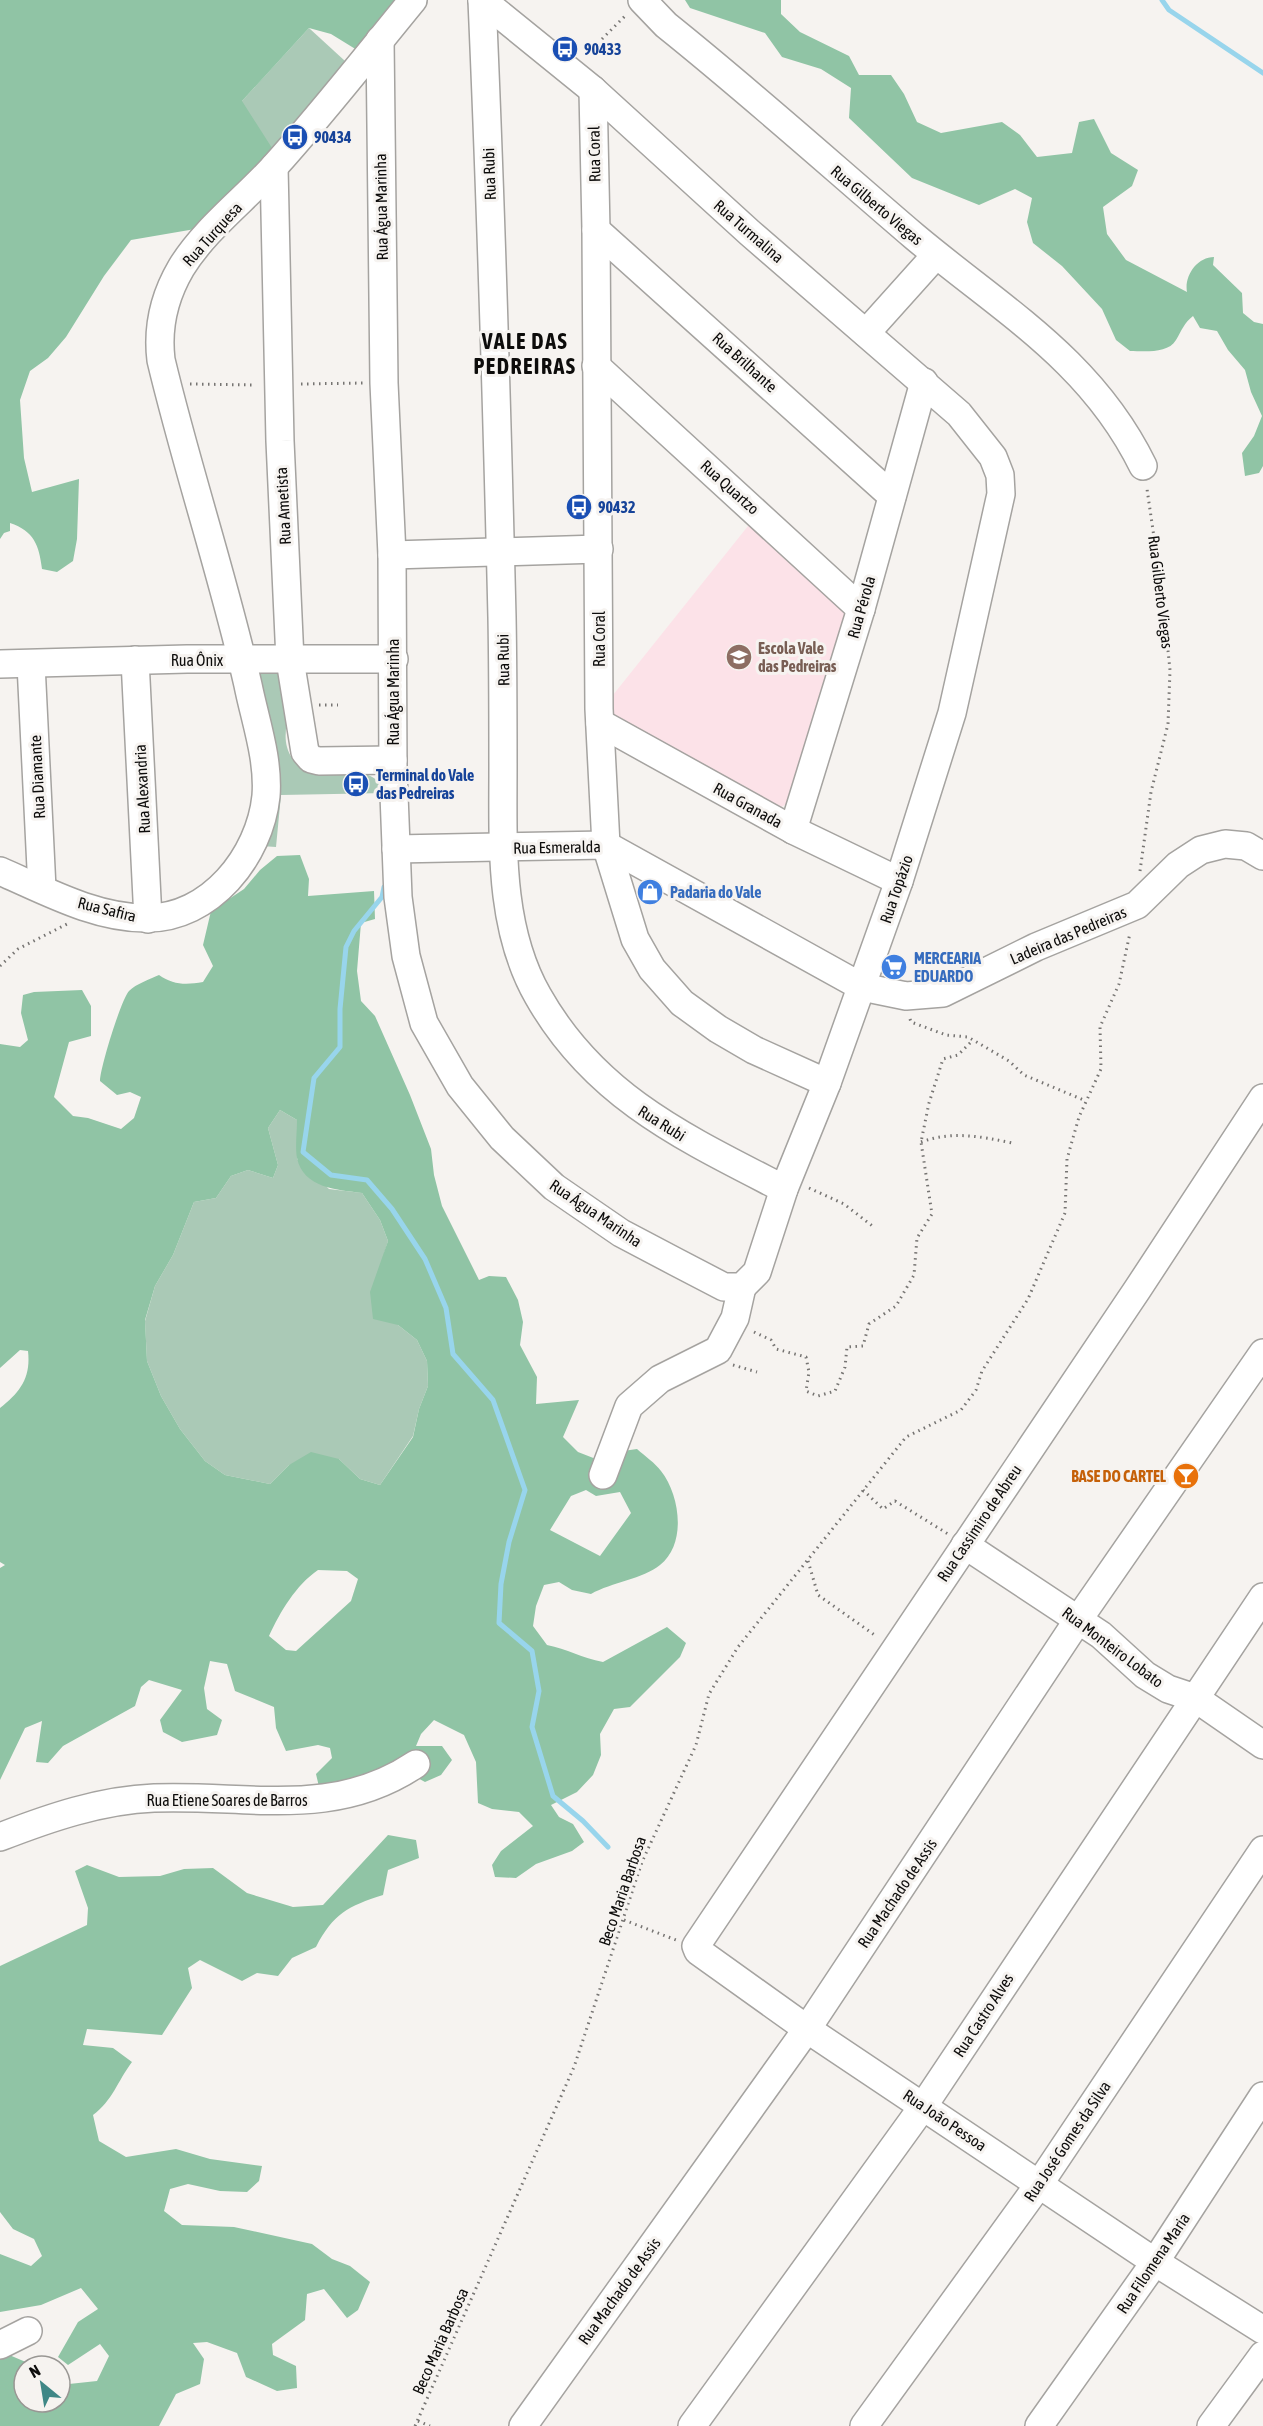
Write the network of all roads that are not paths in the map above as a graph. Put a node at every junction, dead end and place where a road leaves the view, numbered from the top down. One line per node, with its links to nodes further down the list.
1 (413, 0): 4 (street, Rua Turquesa)
2 (482, 0): 5 (street, Rua Turmalina); 16 (street, Rua Rubi)
3 (637, 4): 8 (street, Rua Gilberto Viegas)
4 (380, 40): 6 (street, Rua Turquesa); 17 (street, Rua Água Marinha)
5 (593, 90): 7 (street, Rua Coral); 9 (street, Rua Turmalina)
6 (274, 167): 21 (street, Rua Turquesa); 22 (street, Rua Ametista)
7 (596, 230): 10 (street, Rua Coral); 14 (street, Rua Brilhante)
8 (936, 255): 9 (street); 12 (street, Rua Gilberto Viegas)
9 (867, 333): 11 (street, Rua Turmalina)
10 (596, 366): 15 (street, Rua Coral); 18 (street, Rua Quartzo)
11 (924, 382): 13 (street, Rua Turmalina); 14 (street, Rua Pérola)
12 (1143, 466)
13 (1000, 475): 33 (street, Rua Topázio)
14 (892, 496): 18 (street, Rua Pérola)
15 (599, 549): 16 (street); 25 (street, Rua Coral)
16 (500, 551): 17 (street); 29 (street, Rua Rubi)
17 (392, 555): 19 (street, Rua Água Marinha)
18 (861, 609): 27 (street, Rua Pérola)
19 (394, 659): 22 (street, Rua Ônix); 26 (street, Rua Água Marinha)
20 (135, 660): 21 (street, Rua Ônix); 24 (street, Rua Ônix); 35 (street, Rua Alexandria)
21 (242, 660): 22 (street, Rua Ônix); 35 (street, Rua Safira)
22 (290, 660): 26 (street, Rua Ametista)
23 (0, 664): 24 (street, Rua Ônix)
24 (31, 664): 34 (street, Rua Diamante)
25 (600, 723): 27 (street, Rua Granada); 28 (street, Rua Coral)
26 (393, 760): 30 (street, Rua Água Marinha)
27 (793, 830): 33 (street, Rua Granada)
28 (606, 845): 29 (street, Rua Esmeralda); 36 (street, Rua Esmeralda); 37 (street, Rua Coral)
29 (503, 848): 30 (street, Rua Esmeralda); 39 (street, Rua Rubi)
30 (396, 849): 40 (street, Rua Água Marinha)
31 (1263, 856): 36 (street, Ladeira das Pedreiras)
32 (0, 871): 34 (street, Rua Safira)
33 (899, 881): 36 (street, Rua Topázio)
34 (42, 889): 35 (street, Rua Safira)
35 (148, 918)
36 (862, 987): 37 (street, Rua Topázio)
37 (826, 1083): 39 (street, Rua Topázio)
38 (1263, 1098): 43 (street, Rua Cassimiro de Abreu)
39 (786, 1183): 40 (street, Rua Topázio)
40 (742, 1287): 42 (street)
41 (1263, 1353): 45 (street, Rua Machado de Assis)
42 (603, 1475)
43 (965, 1545): 45 (street, Rua Monteiro Lobato); 51 (street, Rua Cassimiro de Abreu)
44 (1263, 1597): 46 (street, Rua Castro Alves)
45 (1078, 1620): 46 (street, Rua Monteiro Lobato); 52 (street, Rua Machado de Assis)
46 (1195, 1698): 47 (street, Rua Monteiro Lobato); 54 (street, Rua Castro Alves)
47 (1263, 1745)
48 (416, 1764): 49 (street, Rua Etiene Soares de Barros)
49 (0, 1837)
50 (1263, 1850): 55 (street, Rua José Gomes da Silva)
51 (696, 1947): 52 (street, Rua João Pessoa)
52 (807, 2029): 54 (street, Rua João Pessoa); 61 (street, Rua Machado de Assis)
53 (1263, 2096): 56 (street, Rua Filomena Maria)
54 (924, 2105): 55 (street, Rua João Pessoa); 62 (street, Rua Castro Alves)
55 (1040, 2183): 56 (street, Rua João Pessoa); 63 (street, Rua José Gomes da Silva)
56 (1155, 2262): 57 (street, Rua João Pessoa); 64 (street, Rua Filomena Maria)
57 (1263, 2330)
58 (28, 2331): 59 (street)
59 (0, 2345)
60 (1263, 2355): 65 (street)
61 (523, 2426)
62 (692, 2426)
63 (864, 2426)
64 (1039, 2426)
65 (1211, 2426)

